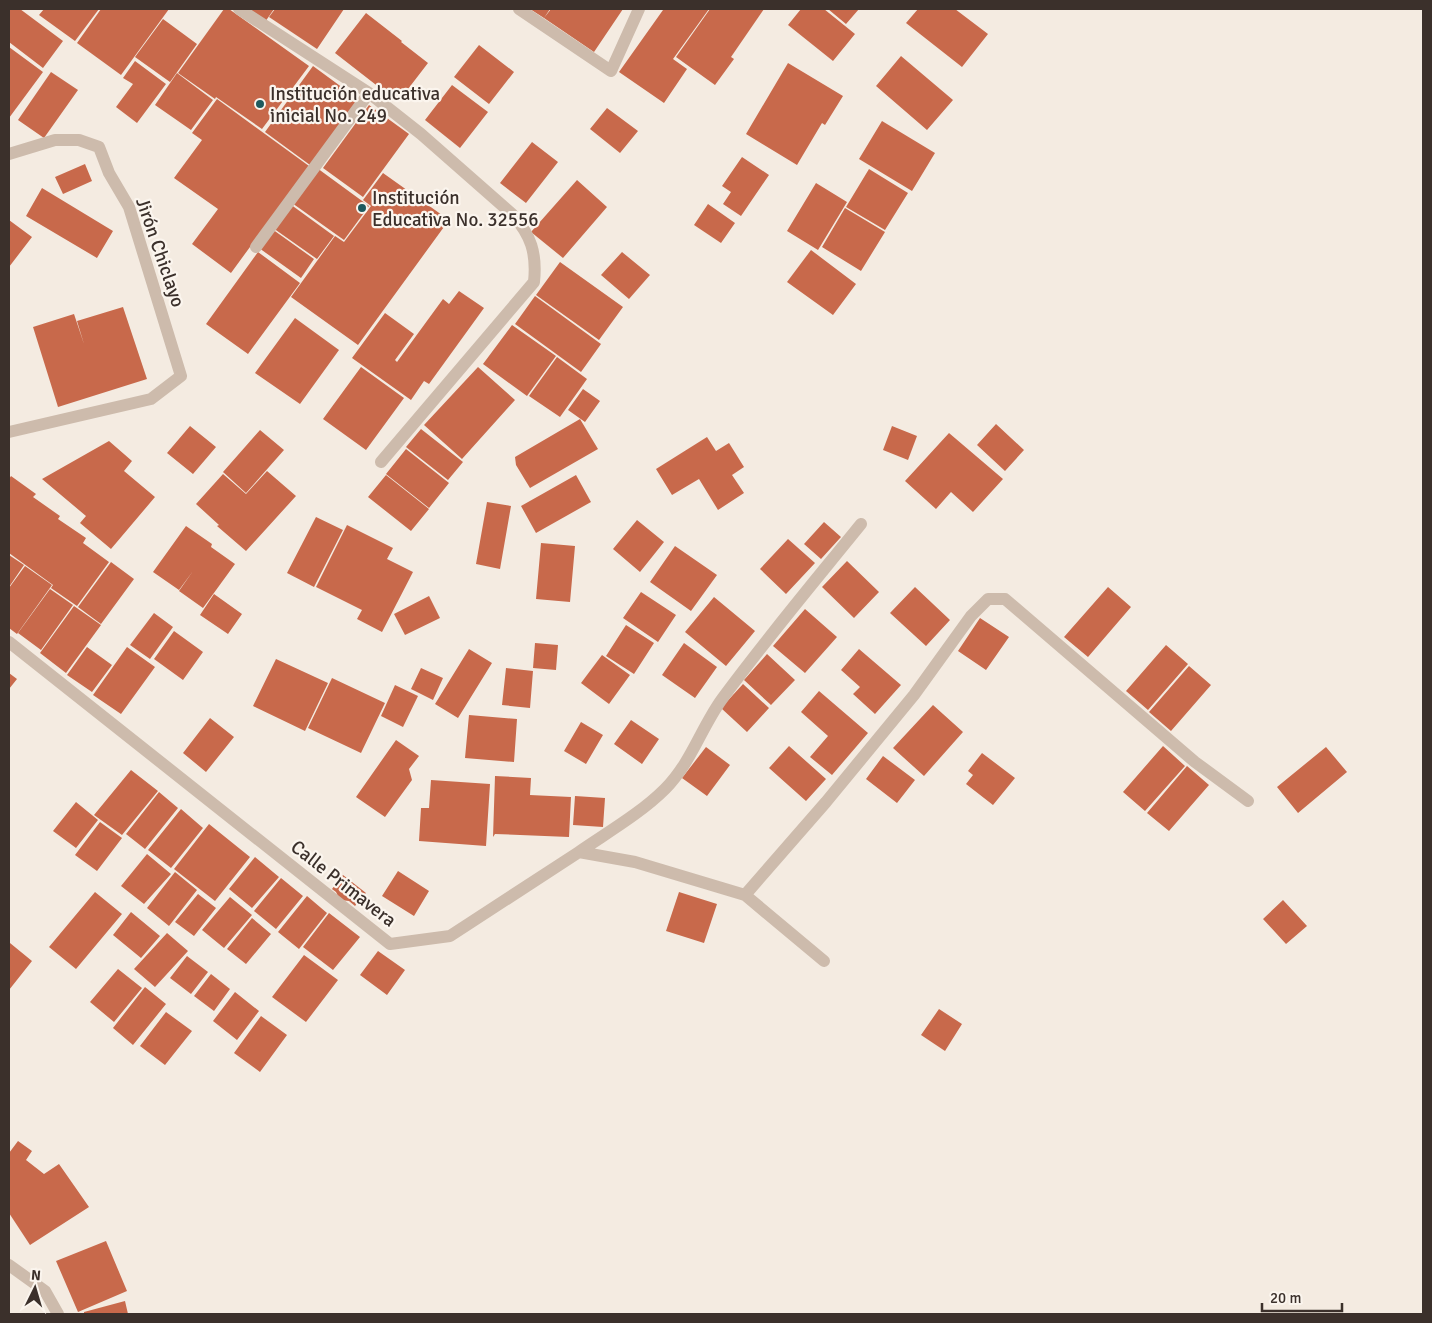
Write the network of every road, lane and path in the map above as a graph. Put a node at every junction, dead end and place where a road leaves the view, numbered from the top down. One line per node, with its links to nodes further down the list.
1 (239, 9): 4 (street)
2 (518, 9): 3 (street)
3 (639, 9)
4 (368, 93): 6 (street); 8 (street)
5 (9, 154): 7 (street, Jirón Chiclayo)
6 (256, 247)
7 (9, 432)
8 (381, 462)
9 (861, 524): 12 (street, Calle Primavera)
10 (9, 642): 12 (street, Calle Primavera)
11 (1248, 802): 13 (street)
12 (580, 852): 13 (street)
13 (745, 895): 14 (street)
14 (824, 961)
15 (9, 1265): 16 (street)
16 (58, 1314)

